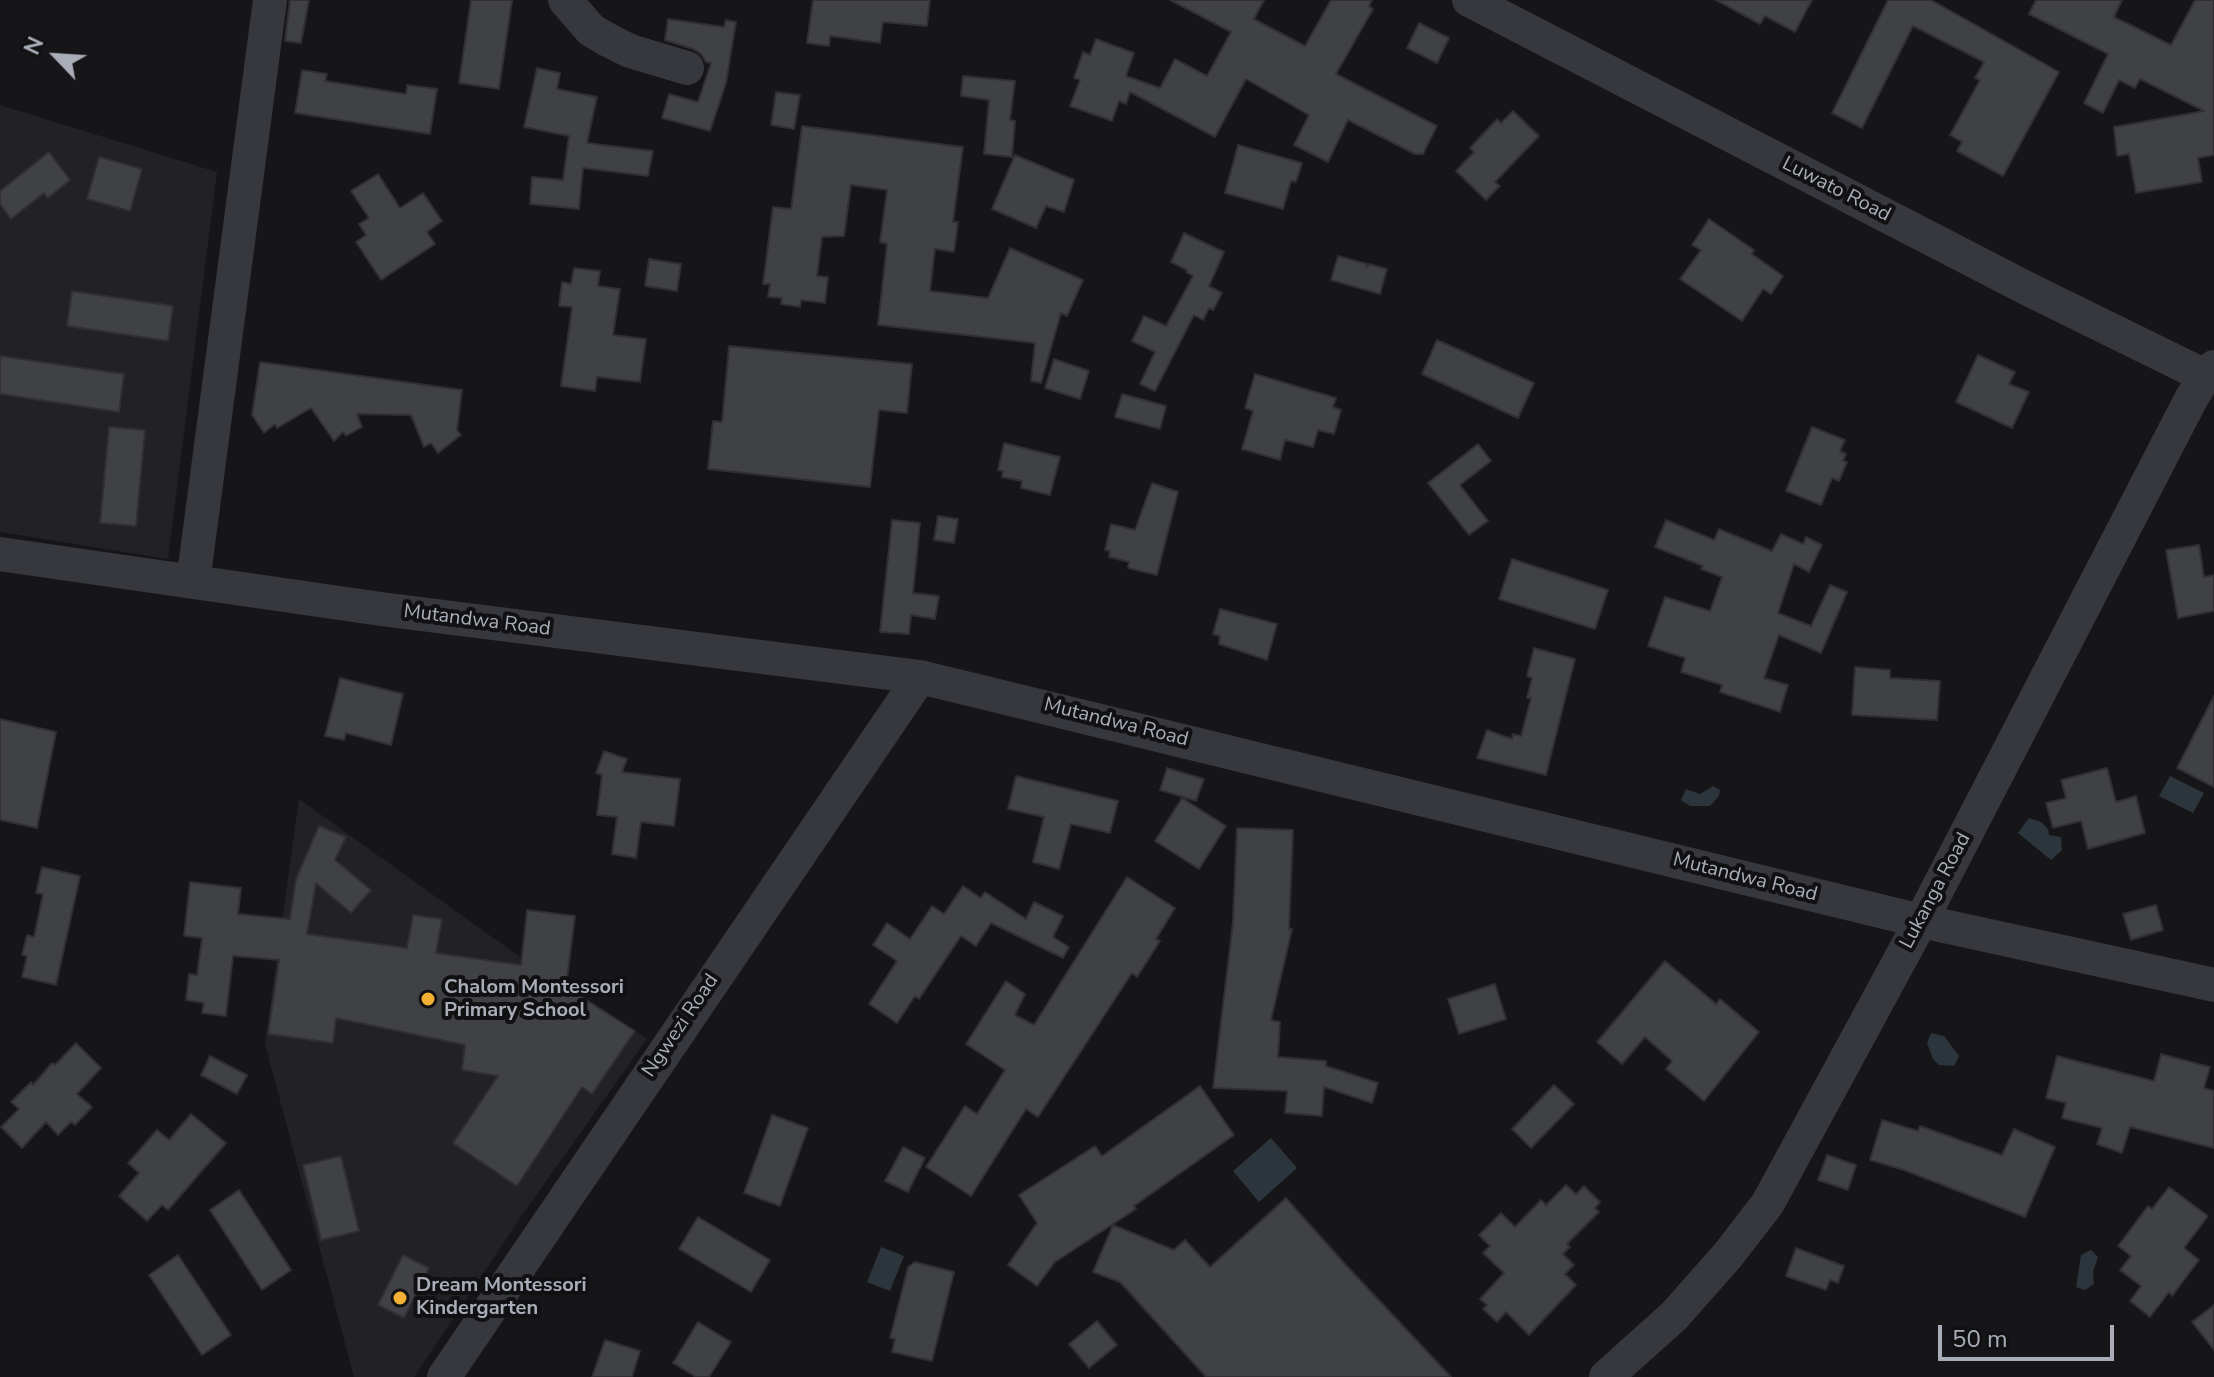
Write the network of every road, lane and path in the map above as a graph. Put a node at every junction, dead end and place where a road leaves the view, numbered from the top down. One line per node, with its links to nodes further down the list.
1 (270, 0): 7 (street)
2 (565, 0): 4 (street)
3 (1469, 0): 5 (street, Luwato Road)
4 (687, 68)
5 (2209, 372): 9 (street, Lukanga Road)
6 (0, 554): 7 (street, Mutandwa Road)
7 (193, 582): 8 (street, Mutandwa Road)
8 (920, 677): 9 (street, Mutandwa Road); 11 (street, Ngwezi Road)
9 (1921, 921): 10 (street, Mutandwa Road); 12 (street, Lukanga Road)
10 (2214, 985)
11 (444, 1377)
12 (1606, 1377)

